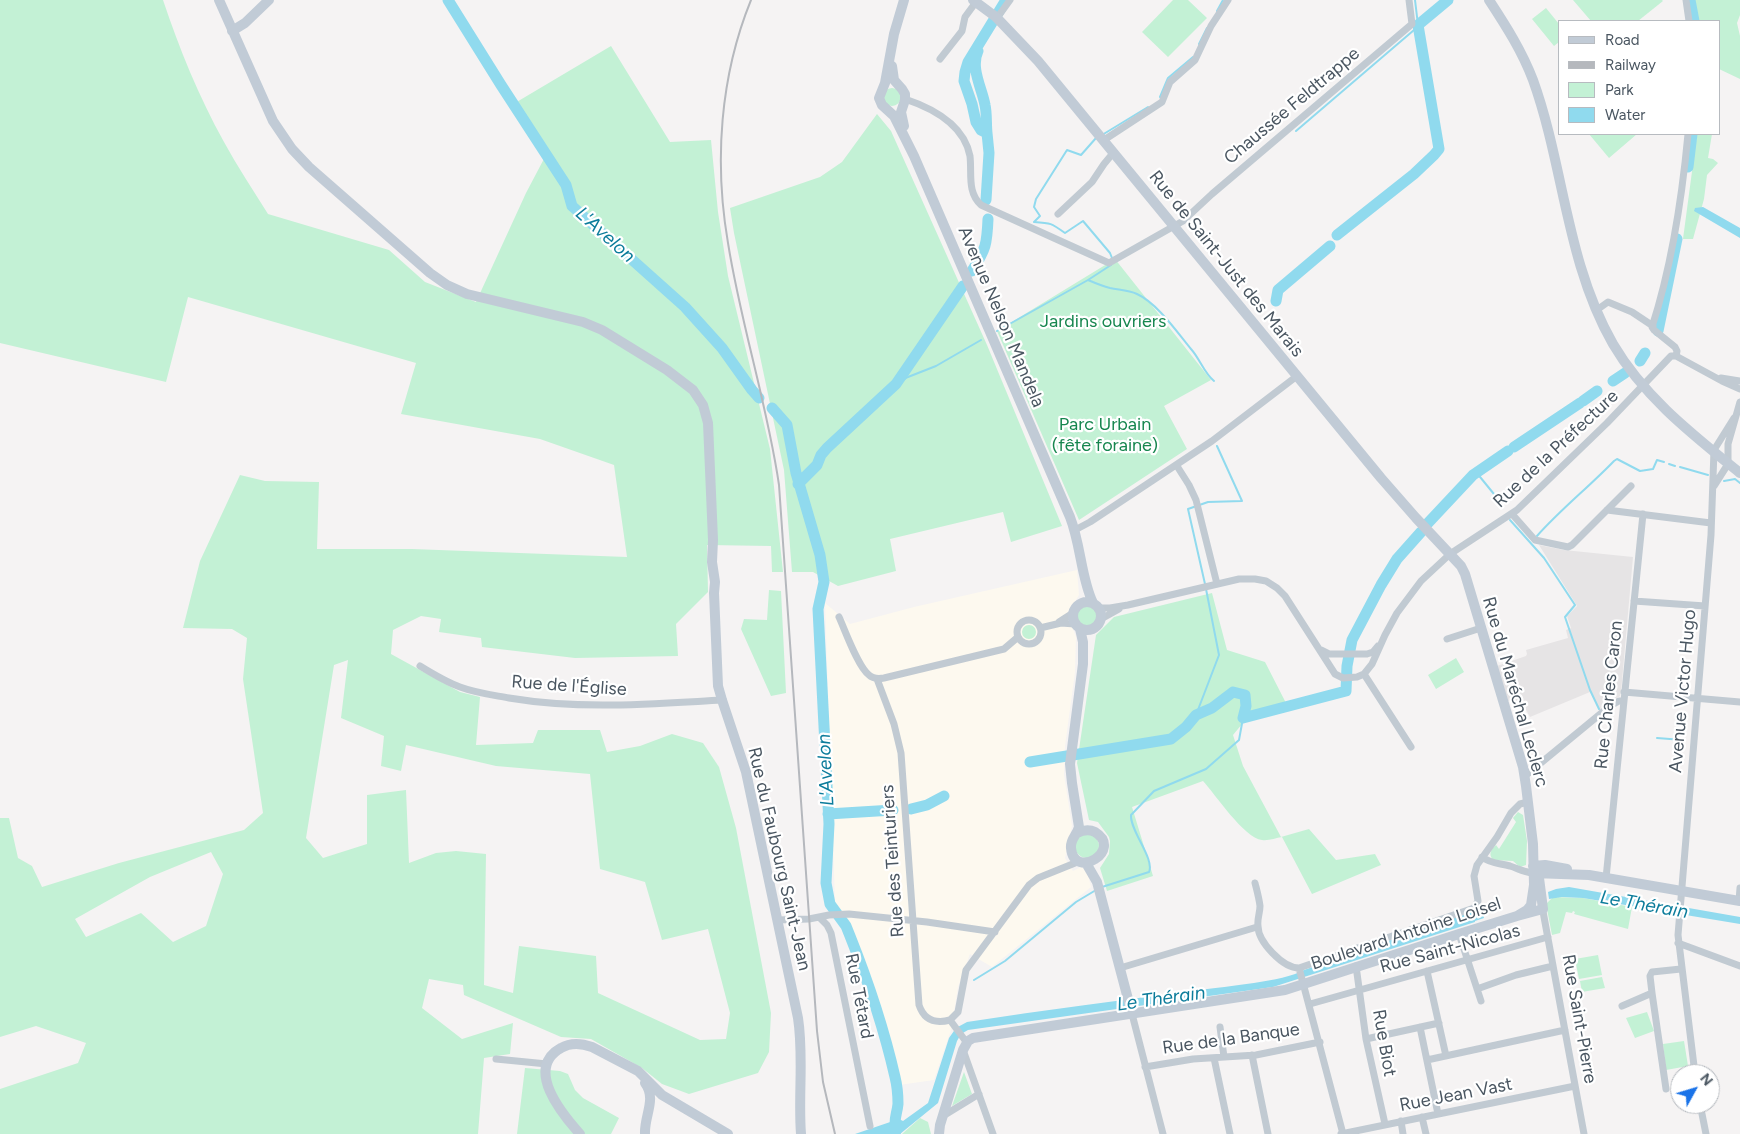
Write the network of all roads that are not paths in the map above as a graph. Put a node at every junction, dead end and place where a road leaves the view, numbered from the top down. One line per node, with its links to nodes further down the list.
1 (219, 0): 12 (main road, Rue du Faubourg Saint-Jean)
2 (270, 0): 12 (main road)
3 (904, 0): 13 (main road)
4 (1010, 0): 10 (street)
5 (1228, 0): 20 (street)
6 (1408, 0): 24 (street, Chaussée Feldtrappe)
7 (1490, 0): 25 (main road); 31 (main road)
8 (1686, 0): 11 (street)
9 (974, 1): 10 (main road, Rue de Saint-Just des Marais); 14 (street)
10 (995, 16): 20 (main road, Rue de Saint-Just des Marais)
11 (1689, 20)
12 (232, 31): 74 (main road, Rue du Faubourg Saint-Jean)
13 (891, 47): 15 (main road); 16 (main road)
14 (940, 59)
15 (899, 86): 16 (main road); 17 (main road)
16 (882, 89): 18 (main road)
17 (904, 102): 18 (main road); 22 (main road, Avenue Nelson Mandela); 24 (street)
18 (886, 108): 22 (main road, Avenue Nelson Mandela)
19 (1688, 135): 26 (street)
20 (1101, 136): 21 (main road, Rue de Saint-Just des Marais)
21 (1114, 152): 23 (street); 24 (main road, Rue de Saint-Just des Marais)
22 (914, 156): 43 (main road, Avenue Nelson Mandela)
23 (1058, 214)
24 (1174, 226): 29 (main road, Rue de Saint-Just des Marais)
25 (1601, 307): 26 (street); 31 (main road)
26 (1653, 326): 27 (street)
27 (1675, 356): 28 (street); 31 (street, Rue de la Préfecture)
28 (1709, 374): 30 (street); 32 (street)
29 (1297, 376): 36 (street); 44 (main road, Rue de Saint-Just des Marais)
30 (1740, 381)
31 (1646, 384): 35 (main road); 35 (main road); 40 (street, Rue de la Préfecture)
32 (1740, 389)
33 (1740, 401): 34 (street, Avenue Victor Hugo)
34 (1734, 418): 35 (street, Avenue Victor Hugo); 35 (street, Avenue Victor Hugo)
35 (1727, 458): 38 (street, Avenue Victor Hugo); 38 (street, Avenue Victor Hugo)
36 (1176, 466): 43 (street); 46 (street)
37 (1631, 486): 39 (street)
38 (1712, 493): 42 (street, Avenue Victor Hugo)
39 (1607, 510): 40 (street); 41 (street)
40 (1512, 514): 44 (street, Rue de la Préfecture)
41 (1643, 514): 42 (street); 47 (street, Rue Charles Caron)
42 (1711, 523): 51 (street, Avenue Victor Hugo)
43 (1075, 530): 45 (main road, Avenue Nelson Mandela)
44 (1450, 554): 58 (main road, Rue du Maréchal Leclerc); 62 (street, Rue de la Préfecture)
45 (1085, 578): 48 (main road, Avenue Nelson Mandela); 50 (main road, Avenue Nelson Mandela)
46 (1214, 585): 49 (street); 63 (street)
47 (1634, 601): 51 (street); 72 (street, Rue Charles Caron)
48 (1081, 604): 50 (main road); 52 (main road)
49 (1128, 605): 50 (street); 54 (street)
50 (1096, 606): 54 (main road)
51 (1705, 606): 73 (street, Avenue Victor Hugo)
52 (1073, 613): 55 (street); 56 (main road)
53 (839, 617): 71 (street)
54 (1101, 619): 59 (main road)
55 (1054, 624): 56 (street); 57 (street)
56 (1078, 626): 59 (main road); 66 (main road)
57 (1040, 628): 60 (street); 60 (street)
58 (1481, 628): 61 (street); 78 (main road, Rue du Maréchal Leclerc)
59 (1094, 629): 66 (main road)
60 (1018, 637): 71 (street)
61 (1447, 639)
62 (1380, 644): 65 (street); 68 (street, Rue de la Préfecture)
63 (1317, 646): 64 (street); 69 (street)
64 (1342, 654): 65 (street); 69 (street)
65 (1363, 654): 68 (street)
66 (1083, 664): 80 (main road)
67 (420, 666): 74 (street, Rue de l'Église)
68 (1370, 667): 70 (street)
69 (1331, 669): 70 (street)
70 (1364, 674): 77 (street)
71 (877, 679): 102 (street, Rue des Teinturiers)
72 (1624, 692): 73 (street); 75 (street, Rue Charles Caron)
73 (1698, 698): 76 (street); 96 (street, Avenue Victor Hugo)
74 (722, 700): 101 (main road, Rue du Faubourg Saint-Jean)
75 (1623, 701): 78 (street); 91 (street, Rue Charles Caron)
76 (1740, 702)
77 (1411, 747)
78 (1525, 776): 79 (main road, Rue du Maréchal Leclerc)
79 (1528, 802): 84 (street); 87 (main road, Rue du Maréchal Leclerc)
80 (1076, 807): 81 (main road); 82 (main road)
81 (1089, 830): 82 (main road); 85 (main road)
82 (1077, 833): 83 (main road)
83 (1072, 852): 86 (main road); 88 (street)
84 (1482, 857): 87 (street); 113 (street)
85 (1098, 858): 86 (main road); 93 (main road)
86 (1083, 862): 88 (street); 93 (main road)
87 (1536, 869): 89 (main road); 90 (main road); 95 (main road, Rue Saint-Pierre)
88 (1060, 870): 104 (street)
89 (1558, 874): 90 (main road); 95 (main road)
90 (1590, 875): 91 (main road)
91 (1606, 878): 96 (main road)
92 (1255, 883): 103 (street)
93 (1098, 886): 112 (main road)
94 (1740, 888): 97 (street)
95 (1537, 889): 98 (main road, Rue Saint-Pierre); 99 (main road, Boulevard Antoine Loisel)
96 (1682, 891): 97 (main road); 107 (street, Avenue Victor Hugo)
97 (1740, 901)
98 (1543, 909): 99 (main road, Boulevard Antoine Loisel); 106 (street, Rue Saint-Pierre)
99 (1517, 916): 105 (main road, Boulevard Antoine Loisel)
100 (820, 918): 101 (street); 102 (street); 152 (street, Rue Tétard)
101 (777, 920): 157 (main road, Rue du Faubourg Saint-Jean)
102 (913, 920): 104 (street); 125 (street, Rue des Teinturiers)
103 (1258, 927): 112 (street); 113 (street)
104 (995, 932): 125 (street)
105 (1459, 934): 108 (street); 109 (main road, Boulevard Antoine Loisel)
106 (1548, 937): 108 (street, Rue Saint-Nicolas); 110 (street, Rue Saint-Pierre)
107 (1678, 943): 111 (street); 114 (street, Avenue Victor Hugo)
108 (1467, 960): 115 (street, Rue Saint-Nicolas); 117 (street)
109 (1356, 966): 116 (main road, Boulevard Antoine Loisel); 118 (street, Rue Biot)
110 (1553, 966): 117 (street); 128 (street, Rue Saint-Pierre)
111 (1740, 966)
112 (1120, 968): 123 (main road)
113 (1299, 968): 116 (street)
114 (1681, 969): 119 (street); 139 (street, Avenue Victor Hugo)
115 (1427, 970): 118 (street, Rue Saint-Nicolas); 124 (street)
116 (1304, 982): 121 (street); 123 (main road, Boulevard Antoine Loisel)
117 (1477, 989): 120 (street)
118 (1360, 990): 121 (street, Rue Saint-Nicolas); 129 (street, Rue Biot)
119 (1652, 993): 122 (street); 142 (street)
120 (1481, 1000)
121 (1310, 1004): 130 (street)
122 (1622, 1006)
123 (1132, 1011): 131 (main road, Boulevard Antoine Loisel); 140 (street)
124 (1439, 1023): 127 (street); 133 (street)
125 (952, 1024): 131 (street)
126 (1220, 1027): 134 (street)
127 (1420, 1027): 129 (street); 137 (street)
128 (1565, 1030): 133 (street); 141 (street, Rue Saint-Pierre)
129 (1366, 1039): 151 (street, Rue Biot)
130 (1320, 1042): 132 (street, Rue de la Banque); 163 (street)
131 (964, 1043): 143 (street); 148 (main road)
132 (1252, 1056): 134 (street, Rue de la Banque); 162 (street)
133 (1446, 1056): 137 (street)
134 (1224, 1057): 135 (street, Rue de la Banque)
135 (1214, 1058): 140 (street, Rue de la Banque); 161 (street)
136 (496, 1060): 138 (street)
137 (1427, 1060): 146 (street)
138 (546, 1064): 144 (main road); 153 (main road)
139 (1694, 1064)
140 (1145, 1067): 160 (street)
141 (1575, 1086): 146 (street, Rue Jean Vast); 166 (street, Rue Saint-Pierre)
142 (1666, 1089)
143 (979, 1094): 148 (street); 159 (street)
144 (662, 1095): 145 (street); 156 (main road)
145 (651, 1098): 154 (main road); 155 (main road)
146 (1438, 1114): 149 (street, Rue Jean Vast)
147 (1702, 1114): 167 (street)
148 (942, 1116): 158 (main road)
149 (1422, 1117): 150 (street, Rue Jean Vast); 165 (street)
150 (1401, 1121): 151 (street, Rue Jean Vast); 164 (street)
151 (1385, 1124): 163 (street, Rue Jean Vast)
152 (870, 1126)
153 (580, 1134)
154 (588, 1134)
155 (645, 1134)
156 (728, 1134)
157 (801, 1134)
158 (939, 1134)
159 (992, 1134)
160 (1163, 1134)
161 (1230, 1134)
162 (1268, 1134)
163 (1342, 1134)
164 (1403, 1134)
165 (1426, 1134)
166 (1584, 1134)
167 (1706, 1134)

